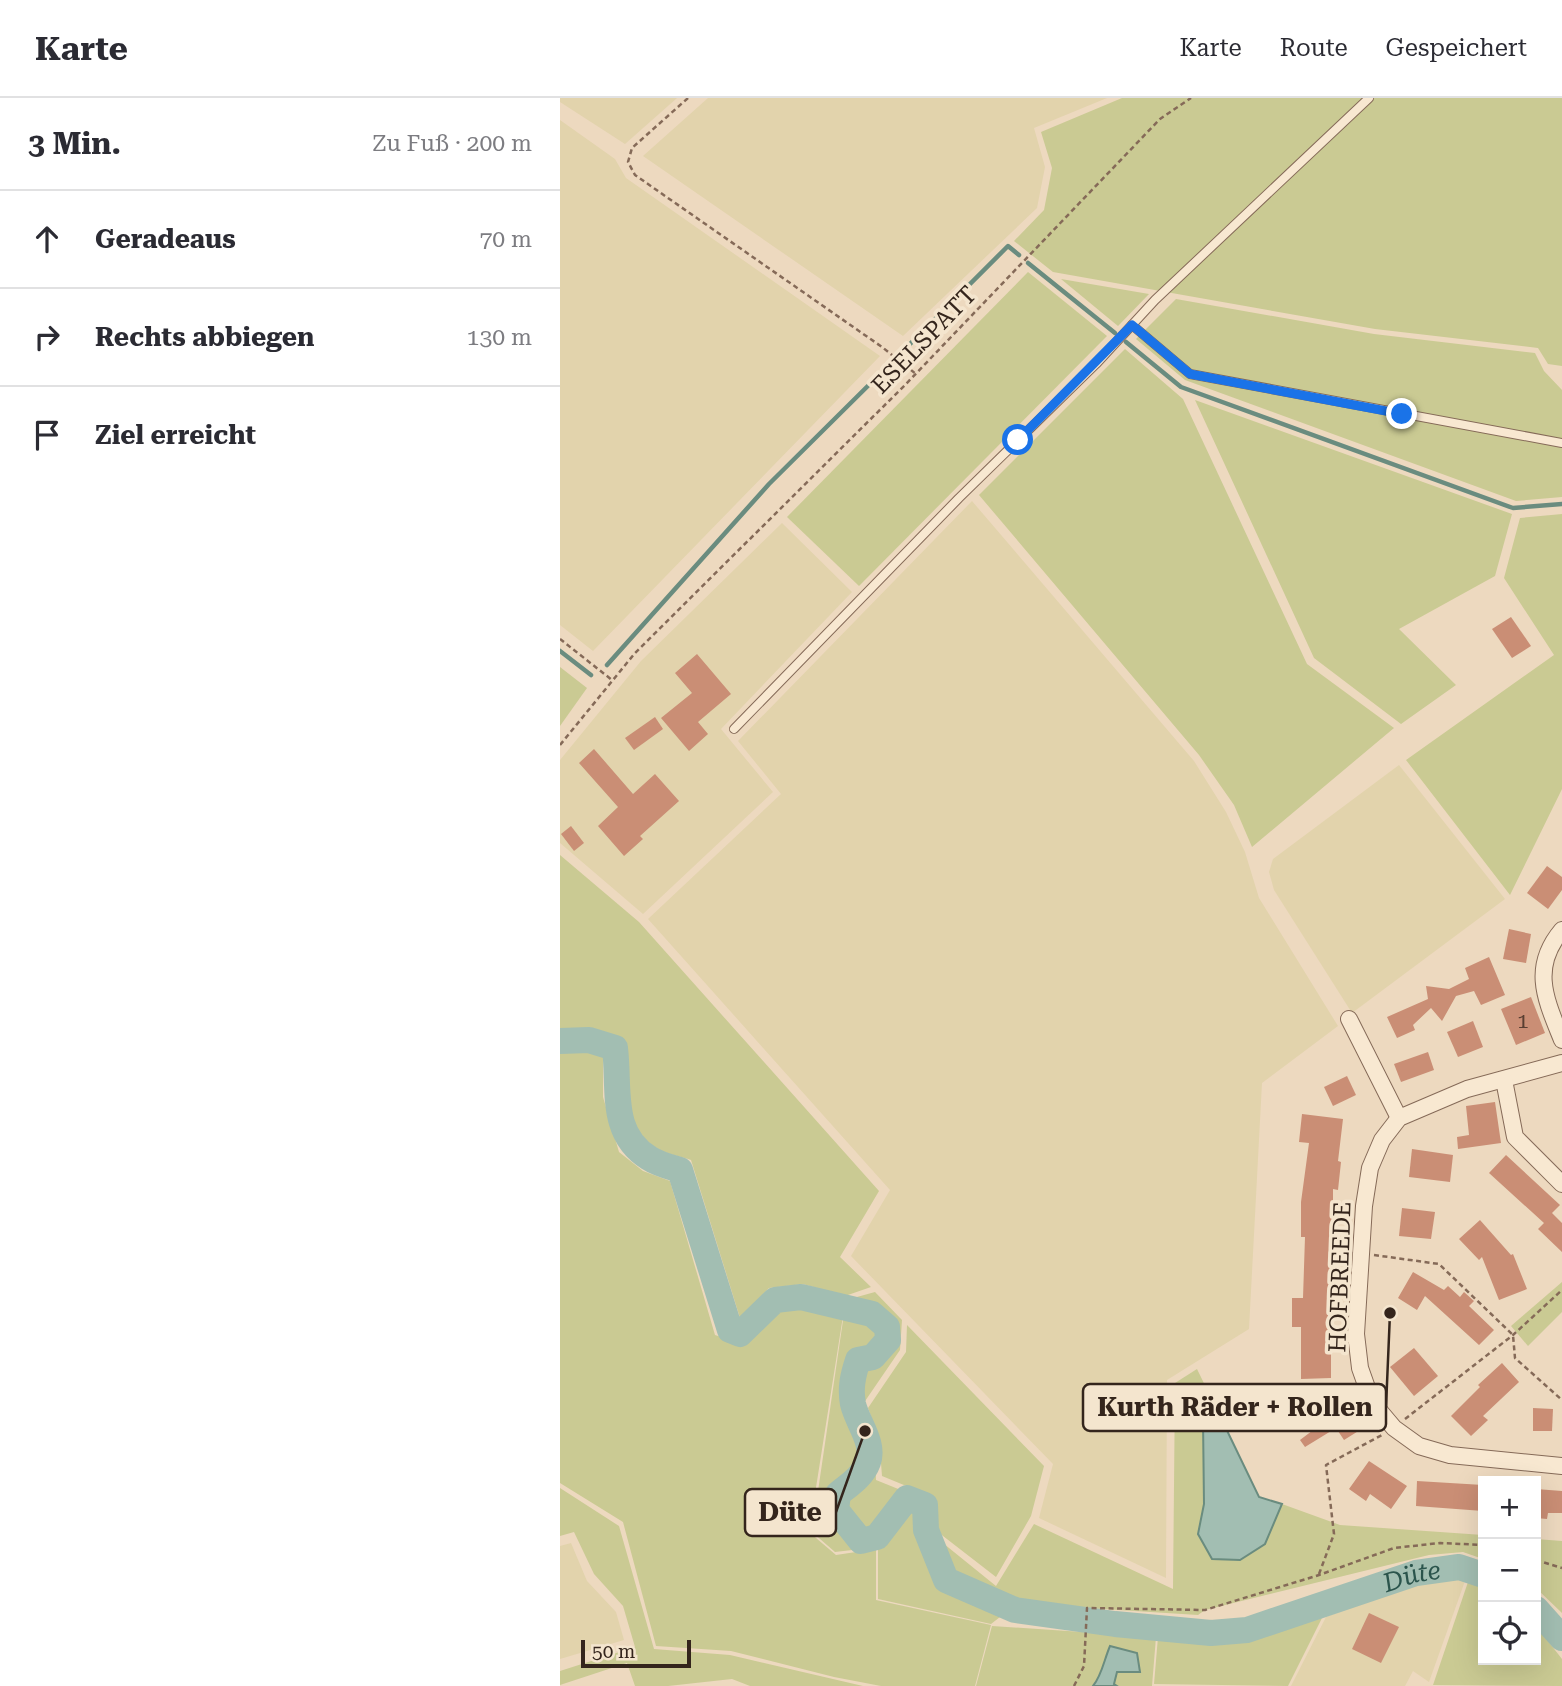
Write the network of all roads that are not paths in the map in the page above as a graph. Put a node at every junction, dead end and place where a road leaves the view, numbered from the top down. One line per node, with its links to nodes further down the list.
1 (1369, 98): 2 (lane)
2 (1132, 325): 3 (lane); 4 (lane)
3 (1562, 441)
4 (734, 729)
5 (1562, 930): 7 (street)
6 (1349, 1019): 10 (street)
7 (1562, 1040)
8 (1562, 1063): 9 (street)
9 (1504, 1080): 10 (street); 11 (street)
10 (1399, 1118): 12 (street, HOFBREEDE)
11 (1562, 1184)
12 (1562, 1466)

